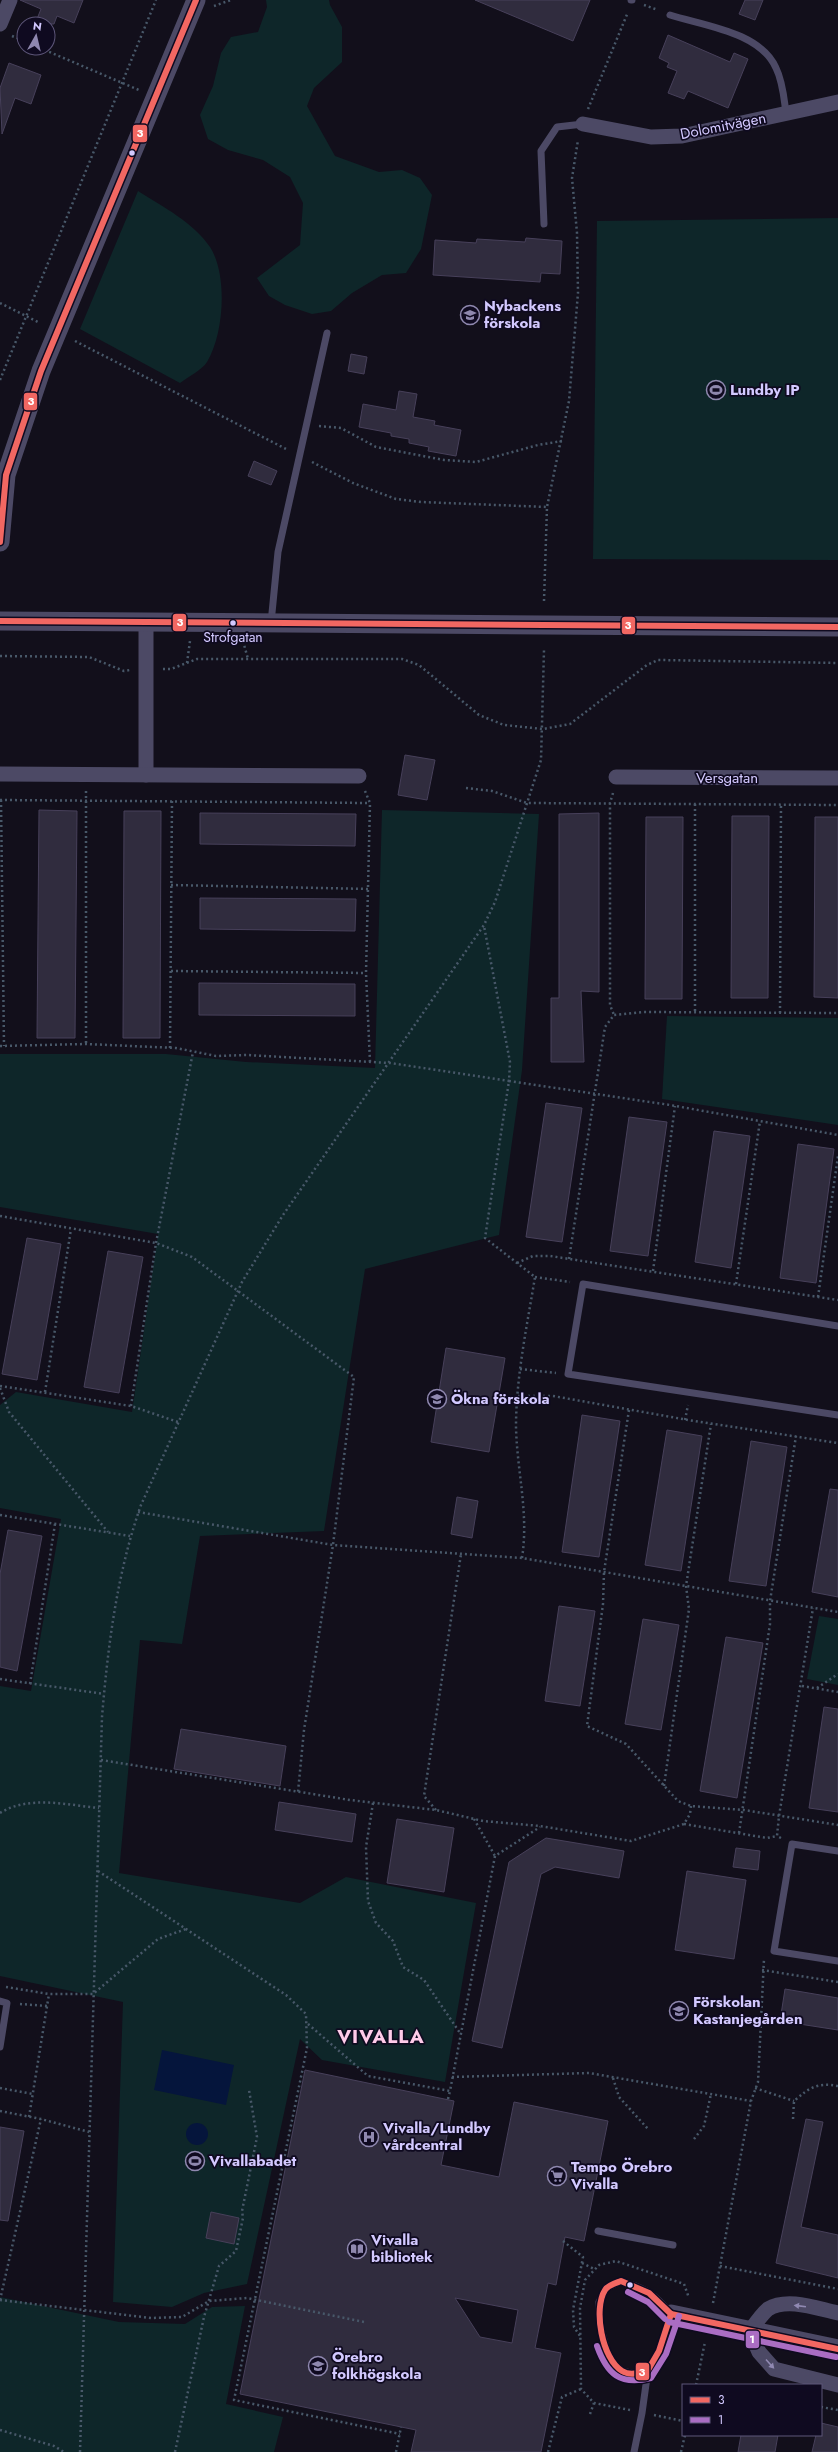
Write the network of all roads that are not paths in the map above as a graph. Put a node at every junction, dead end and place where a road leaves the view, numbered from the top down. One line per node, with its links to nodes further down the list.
1 (10, 0): 4 (street)
2 (196, 0): 10 (street)
3 (670, 15): 6 (lane)
4 (0, 24)
5 (838, 102): 6 (street, Dolomitvägen)
6 (786, 113): 7 (street, Dolomitvägen)
7 (583, 124): 8 (lane)
8 (544, 224)
9 (328, 333): 13 (lane)
10 (0, 542)
11 (0, 621): 12 (street)
12 (146, 622): 13 (street); 16 (street)
13 (271, 623): 14 (street)
14 (838, 627)
15 (0, 774): 16 (street)
16 (146, 775): 17 (street)
17 (359, 776)
18 (616, 777): 19 (street, Versgatan)
19 (838, 778)
20 (838, 1326): 21 (lane)
21 (838, 1415)
22 (838, 1851): 23 (lane)
23 (838, 1961)
24 (4, 2002): 25 (lane)
25 (0, 2047)
26 (598, 2231): 27 (lane)
27 (673, 2245)
28 (838, 2313): 30 (street, one-way to 30)
29 (671, 2314): 30 (street); 32 (lane); 32 (lane)
30 (750, 2331): 31 (street); 33 (street, one-way to 33)
31 (838, 2349)
32 (648, 2370): 34 (lane)
33 (838, 2385)
34 (634, 2452)

